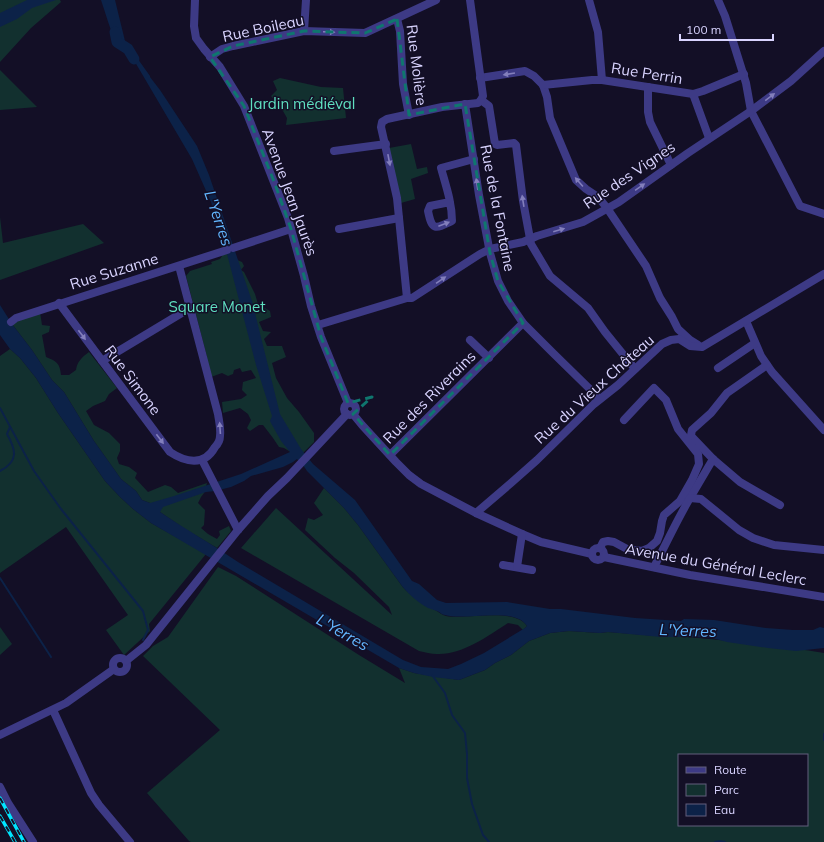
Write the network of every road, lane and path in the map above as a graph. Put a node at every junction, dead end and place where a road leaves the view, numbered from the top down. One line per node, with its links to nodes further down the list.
1 (195, 0): 10 (street, Avenue Jean Jaurès)
2 (306, 0): 8 (street)
3 (436, 0): 7 (street, Rue Boileau)
4 (470, 0): 12 (street)
5 (589, 0): 13 (street)
6 (718, 0): 11 (street)
7 (397, 19): 8 (street, Rue Boileau, one-way to 7); 20 (street, Rue Molière)
8 (304, 31): 10 (street, Rue Boileau)
9 (824, 51): 19 (street, Rue des Vignes, one-way to 9)
10 (210, 57): 30 (street, Avenue Jean Jaurès)
11 (744, 74): 16 (street, Rue Perrin); 19 (street)
12 (480, 78): 14 (street, one-way to 12); 17 (street)
13 (602, 80): 14 (street, Rue Perrin); 15 (street, Rue Perrin)
14 (543, 85): 27 (street, one-way to 14)
15 (648, 87): 16 (street, Rue Perrin); 25 (street)
16 (693, 94): 21 (street)
17 (481, 100): 18 (street); 32 (street, one-way to 17)
18 (465, 104): 20 (street); 24 (street, Rue de la Fontaine)
19 (750, 111): 21 (street, Rue des Vignes); 28 (street)
20 (409, 115): 22 (street)
21 (709, 138): 25 (street, Rue des Vignes)
22 (386, 144): 23 (street); 29 (street, one-way to 29)
23 (334, 151)
24 (474, 159): 26 (street); 33 (street, Rue de la Fontaine, one-way to 24)
25 (671, 165): 27 (street, Rue des Vignes, one-way to 25)
26 (450, 202)
27 (607, 208): 32 (street, Rue des Vignes, one-way to 27); 45 (street)
28 (824, 214)
29 (399, 218): 31 (street); 36 (street)
30 (291, 229): 34 (street, Rue Suzanne); 42 (street, Avenue Jean Jaurès)
31 (339, 229)
32 (530, 240): 33 (street, Rue des Vignes); 50 (street)
33 (490, 249): 36 (street, Rue des Vignes, one-way to 33); 41 (street, Rue de la Fontaine)
34 (179, 266): 37 (street, Rue Suzanne); 38 (street)
35 (824, 274): 39 (street)
36 (407, 298): 42 (street, Rue des Vignes)
37 (59, 304): 40 (street, Rue Suzanne); 47 (street, Rue Simone, one-way to 47)
38 (190, 308): 47 (street); 57 (street, one-way to 38)
39 (746, 321): 44 (street); 45 (street)
40 (11, 322)
41 (523, 323): 46 (street, Rue des Riverains); 51 (street, Rue de la Fontaine)
42 (318, 325): 52 (street, Avenue Jean Jaurès)
43 (470, 340): 46 (street, Rue des Riverains)
44 (755, 343): 48 (street); 49 (street)
45 (702, 347): 50 (street, Rue du Vieux Château)
46 (489, 358): 55 (street, Rue des Riverains)
47 (102, 361): 57 (street, Rue Simone, one-way to 57)
48 (767, 365): 54 (street); 56 (street)
49 (718, 368)
50 (635, 370): 51 (street, Rue du Vieux Château)
51 (600, 399): 60 (street, Rue du Vieux Château)
52 (350, 414): 55 (street, Avenue du Général Leclerc); 61 (street)
53 (624, 420): 63 (street)
54 (824, 430)
55 (390, 455): 60 (street, Avenue du Général Leclerc)
56 (713, 459): 58 (street); 59 (street)
57 (202, 460): 61 (street)
58 (690, 498): 64 (street); 68 (street)
59 (780, 505)
60 (476, 513): 62 (street, Avenue du Général Leclerc)
61 (238, 530): 72 (street)
62 (522, 534): 65 (street, Avenue du Général Leclerc); 69 (street)
63 (600, 548): 65 (street); 66 (street, Avenue du Général Leclerc)
64 (824, 550)
65 (592, 554): 66 (street, Avenue du Général Leclerc)
66 (604, 557): 68 (street, Avenue du Général Leclerc)
67 (503, 565): 69 (street)
68 (654, 567): 71 (street, Avenue du Général Leclerc)
69 (517, 568): 70 (street)
70 (532, 570)
71 (824, 597)
72 (53, 710): 73 (street); 76 (street)
73 (0, 735)
74 (0, 787): 75 (street)
75 (32, 842)
76 (130, 842)

